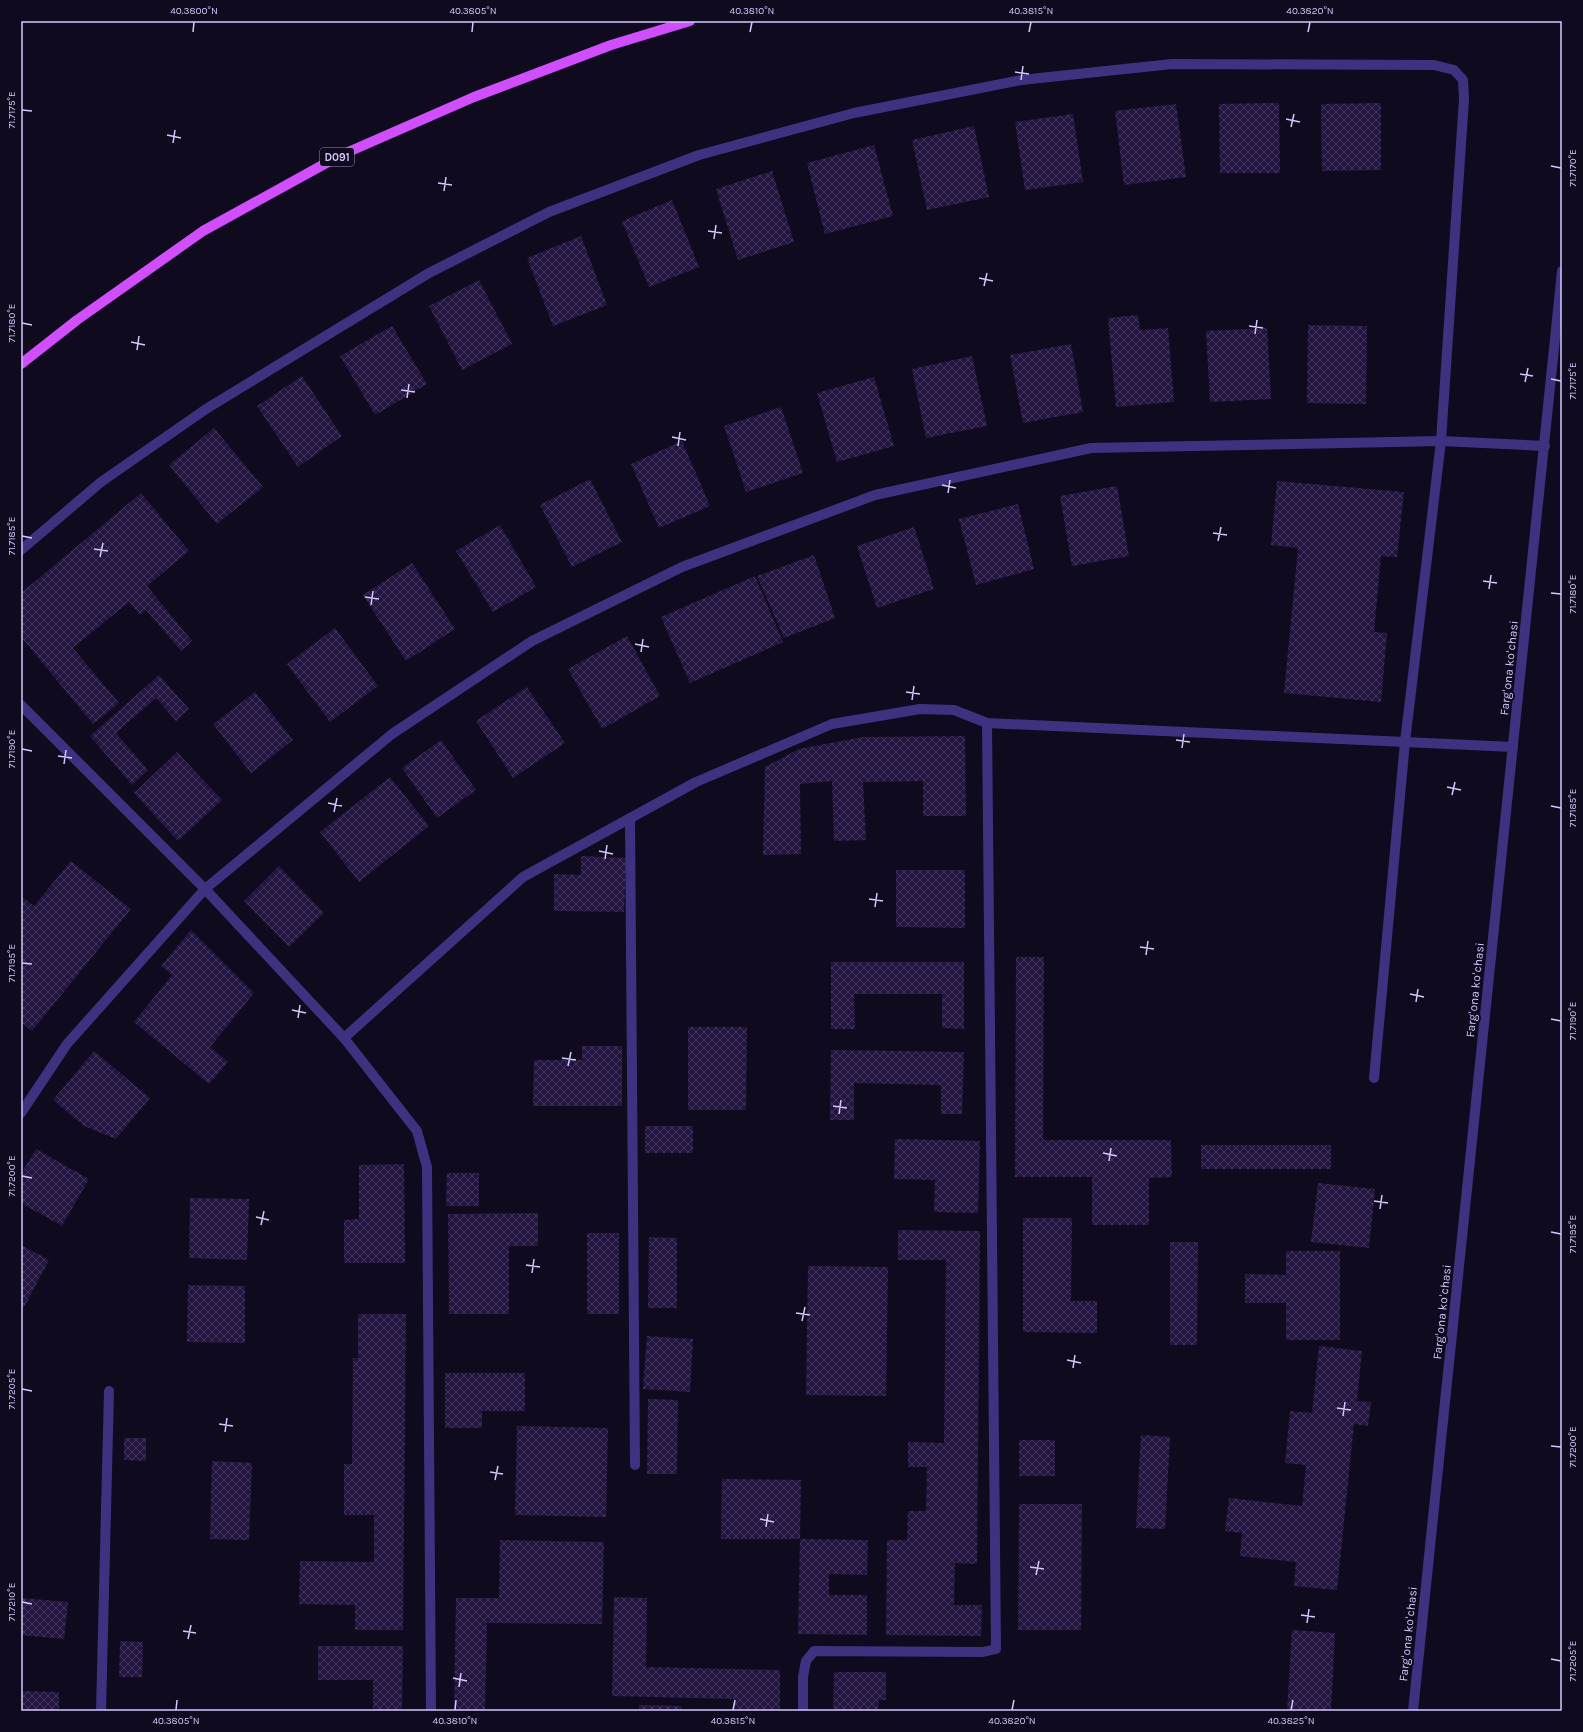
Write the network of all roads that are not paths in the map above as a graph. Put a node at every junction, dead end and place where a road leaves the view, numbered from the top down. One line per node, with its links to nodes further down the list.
1 (690, 21): 3 (main road, D091)
2 (1562, 271): 5 (street, Fargʻona koʻchasi)
3 (21, 364)
4 (1441, 441): 5 (street); 6 (street); 9 (street); 12 (street)
5 (1545, 446): 10 (street, Fargʻona koʻchasi)
6 (21, 550)
7 (21, 705): 12 (street)
8 (987, 723): 9 (street); 11 (street); 20 (street)
9 (1404, 742): 10 (street); 14 (street)
10 (1513, 747): 21 (street, Fargʻona koʻchasi)
11 (630, 819): 13 (street); 17 (street)
12 (204, 889): 13 (street); 15 (street)
13 (344, 1038): 19 (street)
14 (1374, 1078)
15 (21, 1113)
16 (109, 1390): 18 (street)
17 (635, 1465)
18 (101, 1711)
19 (431, 1711)
20 (803, 1711)
21 (1413, 1711)

